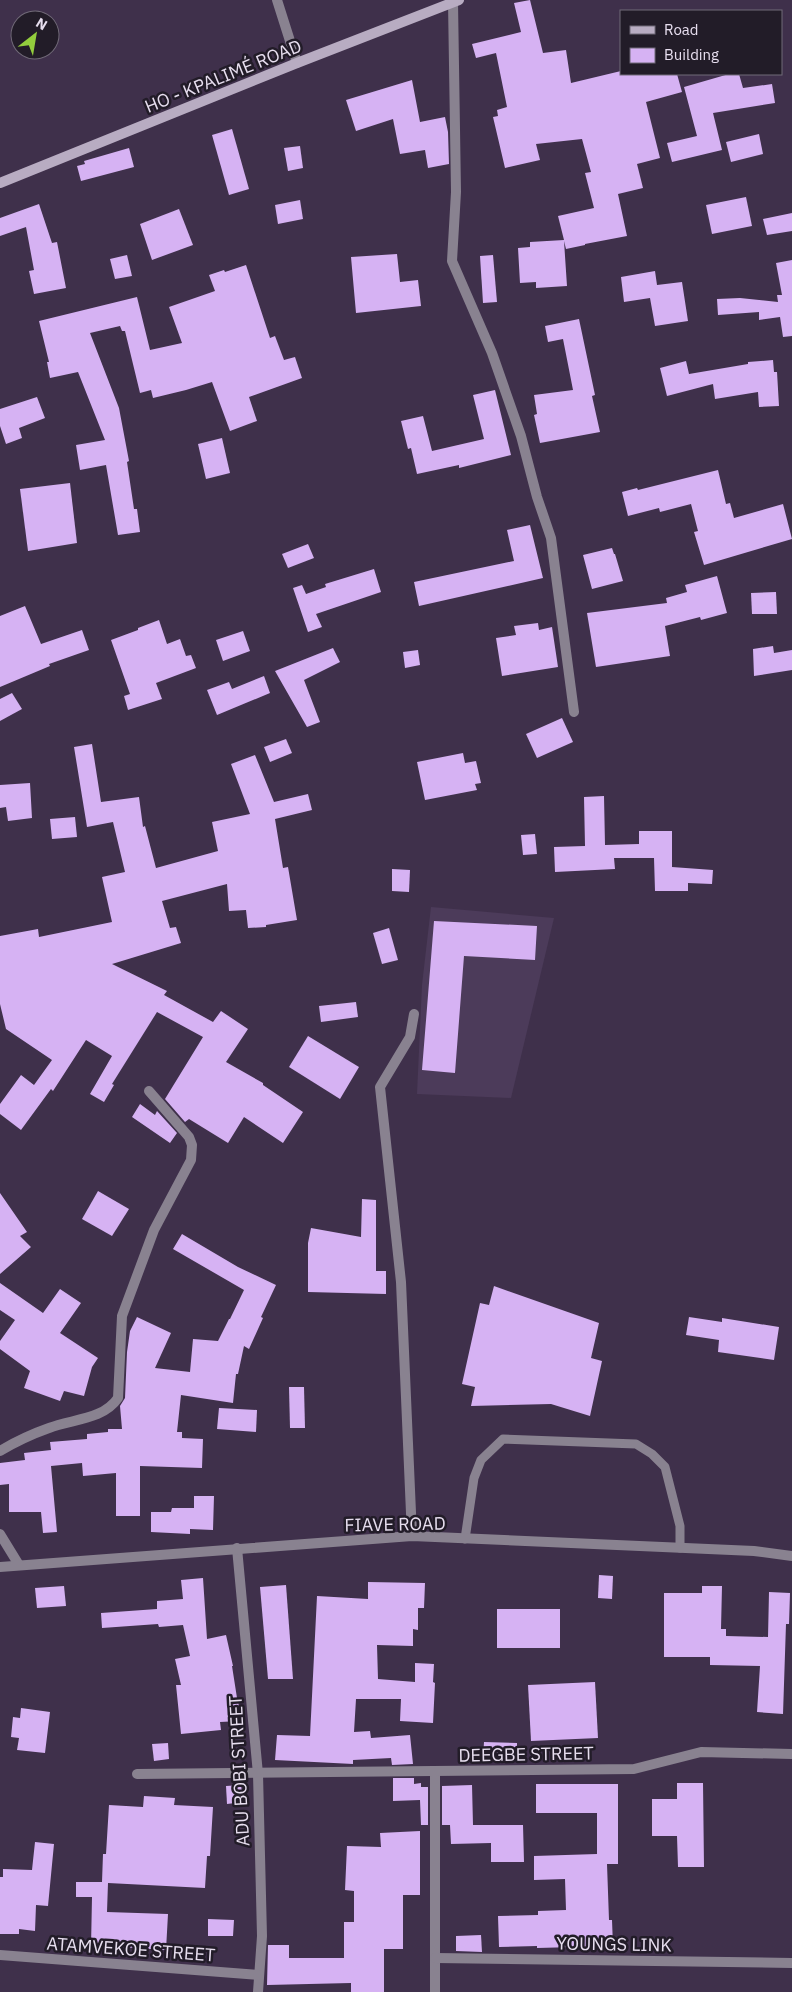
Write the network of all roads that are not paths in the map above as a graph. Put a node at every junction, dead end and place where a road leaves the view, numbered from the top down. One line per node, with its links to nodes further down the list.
1 (276, 0): 3 (street)
2 (456, 1): 3 (main road, HO - KPALIMÉ ROAD); 5 (street)
3 (297, 63): 4 (main road, HO - KPALIMÉ ROAD)
4 (0, 184)
5 (574, 712)
6 (414, 1014): 10 (street)
7 (149, 1091): 8 (street)
8 (0, 1451)
9 (0, 1534): 15 (street)
10 (412, 1536): 11 (street, FIAVE ROAD); 12 (street, FIAVE ROAD)
11 (465, 1539): 13 (street, FIAVE ROAD); 13 (lane)
12 (237, 1548): 15 (street, FIAVE ROAD); 20 (street, ADU BOBI STREET)
13 (680, 1548): 14 (street, FIAVE ROAD)
14 (792, 1556)
15 (19, 1565): 16 (street, FIAVE ROAD)
16 (0, 1567)
17 (792, 1754): 18 (street, DEEGBE STREET)
18 (435, 1771): 20 (street, DEEGBE STREET); 22 (street)
19 (137, 1774): 20 (street, DEEGBE STREET)
20 (258, 1774): 24 (street, ADU BOBI STREET)
21 (0, 1955): 24 (street, ATAMVEKOE STREET)
22 (435, 1958): 23 (street, YOUNGS LINK); 26 (street)
23 (792, 1963)
24 (259, 1975): 25 (street, ADU BOBI STREET)
25 (258, 1992)
26 (435, 1992)

